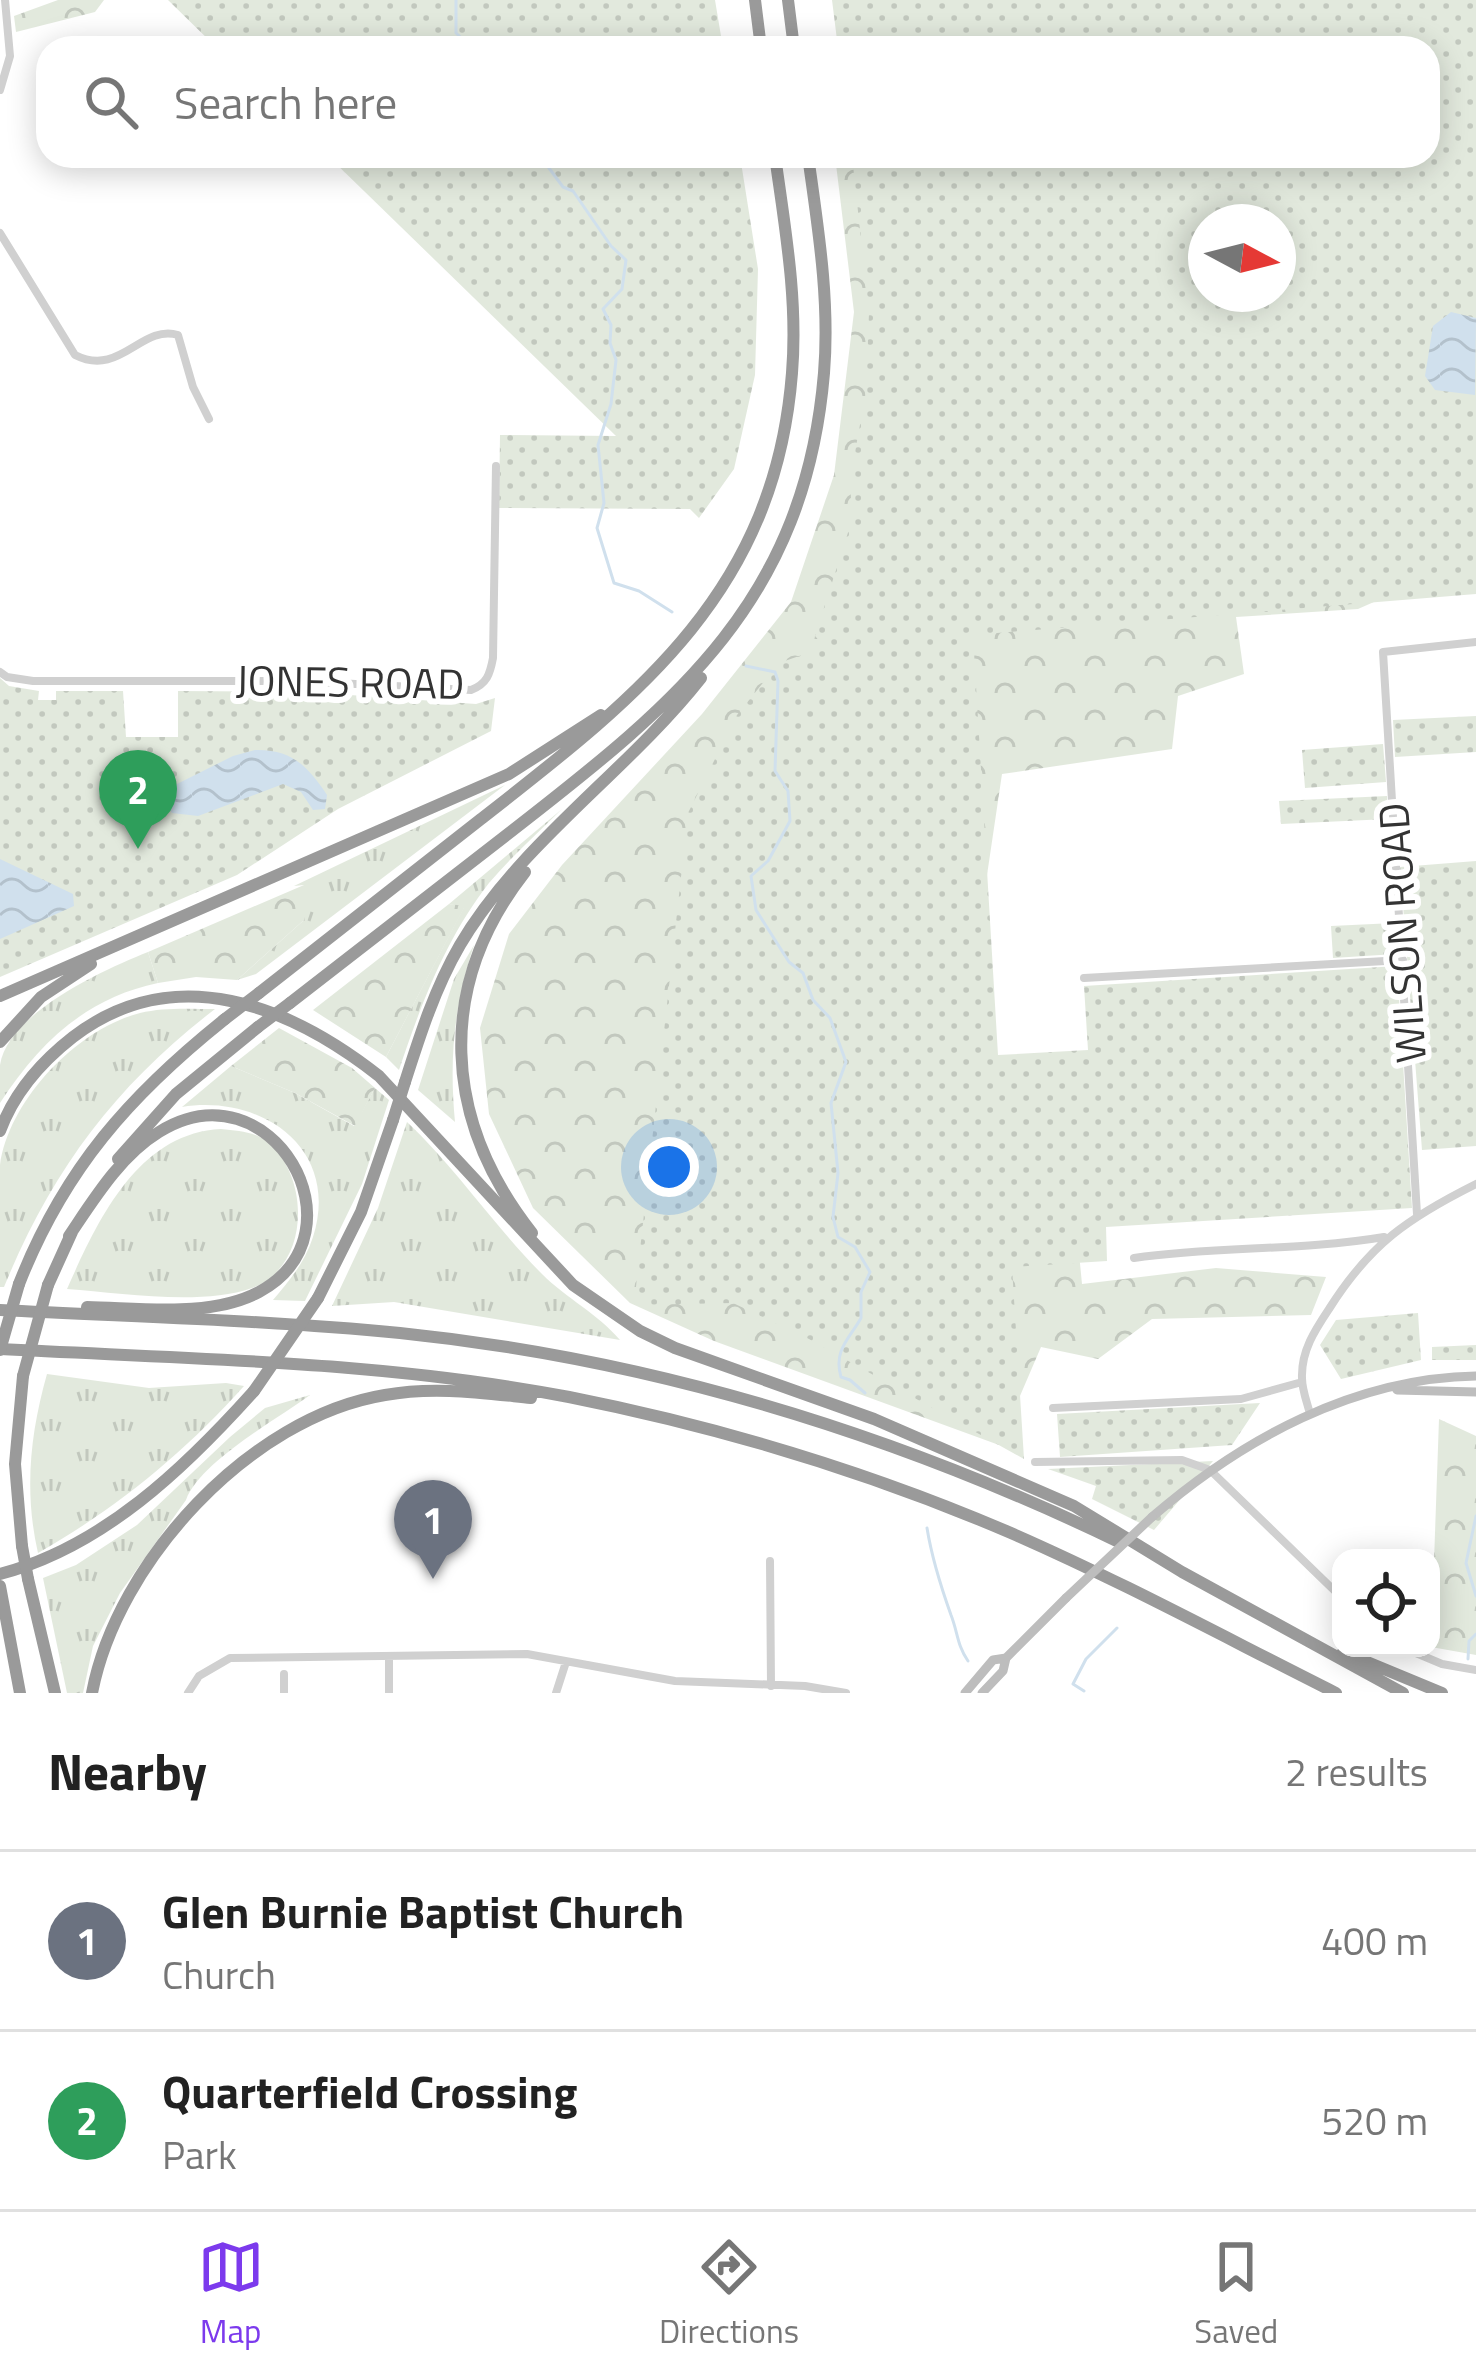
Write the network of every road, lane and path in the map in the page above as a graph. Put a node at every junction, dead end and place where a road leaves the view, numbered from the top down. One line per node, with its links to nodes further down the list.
1 (4, 0): 6 (street)
2 (755, 0): 4 (highway)
3 (788, 0): 5 (highway)
4 (760, 36)
5 (792, 36)
6 (0, 89)
7 (777, 168): 15 (highway)
8 (810, 168): 12 (highway)
9 (0, 233): 10 (street)
10 (209, 419)
11 (496, 466): 14 (street, JONES ROAD)
12 (750, 603): 16 (highway); 25 (highway, bridge)
13 (1476, 642): 18 (street, WILSON ROAD)
14 (0, 672)
15 (641, 685): 17 (highway); 30 (highway, bridge)
16 (566, 821): 28 (highway); 42 (highway, bridge)
17 (189, 915): 20 (highway); 21 (highway)
18 (1403, 960): 19 (street); 24 (street, WILSON ROAD)
19 (1084, 978)
20 (0, 996)
21 (0, 1042)
22 (0, 1131): 28 (highway)
23 (1476, 1184): 24 (street)
24 (1417, 1214): 26 (street)
25 (69, 1236): 29 (highway); 56 (highway, bridge)
26 (1386, 1237): 27 (street); 32 (street)
27 (1134, 1258)
28 (573, 1286): 41 (highway)
29 (0, 1308): 41 (highway)
30 (0, 1352): 35 (highway)
31 (1476, 1376): 33 (street)
32 (1301, 1382): 36 (street); 37 (street)
33 (1386, 1389): 34 (street); 37 (street)
34 (1476, 1392)
35 (611, 1406): 46 (highway); 57 (highway)
36 (1053, 1408)
37 (1310, 1414): 39 (street)
38 (1035, 1462): 39 (street)
39 (1210, 1470): 44 (street); 49 (street, bridge)
40 (770, 1561): 54 (street)
41 (1182, 1572): 45 (highway)
42 (0, 1574)
43 (0, 1587): 55 (highway)
44 (1332, 1588)
45 (1270, 1620): 68 (highway); 69 (highway)
46 (1252, 1651): 66 (highway); 67 (highway)
47 (1425, 1657): 51 (street)
48 (389, 1658): 50 (street); 58 (street); 60 (street)
49 (1006, 1658): 64 (street); 65 (street)
50 (566, 1662): 53 (street); 61 (street)
51 (1476, 1670)
52 (284, 1674): 59 (street)
53 (675, 1681): 54 (street); 62 (street)
54 (771, 1686): 63 (street)
55 (20, 1693)
56 (55, 1693)
57 (92, 1693)
58 (188, 1693)
59 (284, 1693)
60 (389, 1693)
61 (556, 1693)
62 (674, 1693)
63 (846, 1693)
64 (965, 1693)
65 (982, 1693)
66 (1318, 1693)
67 (1336, 1693)
68 (1403, 1693)
69 (1442, 1693)

